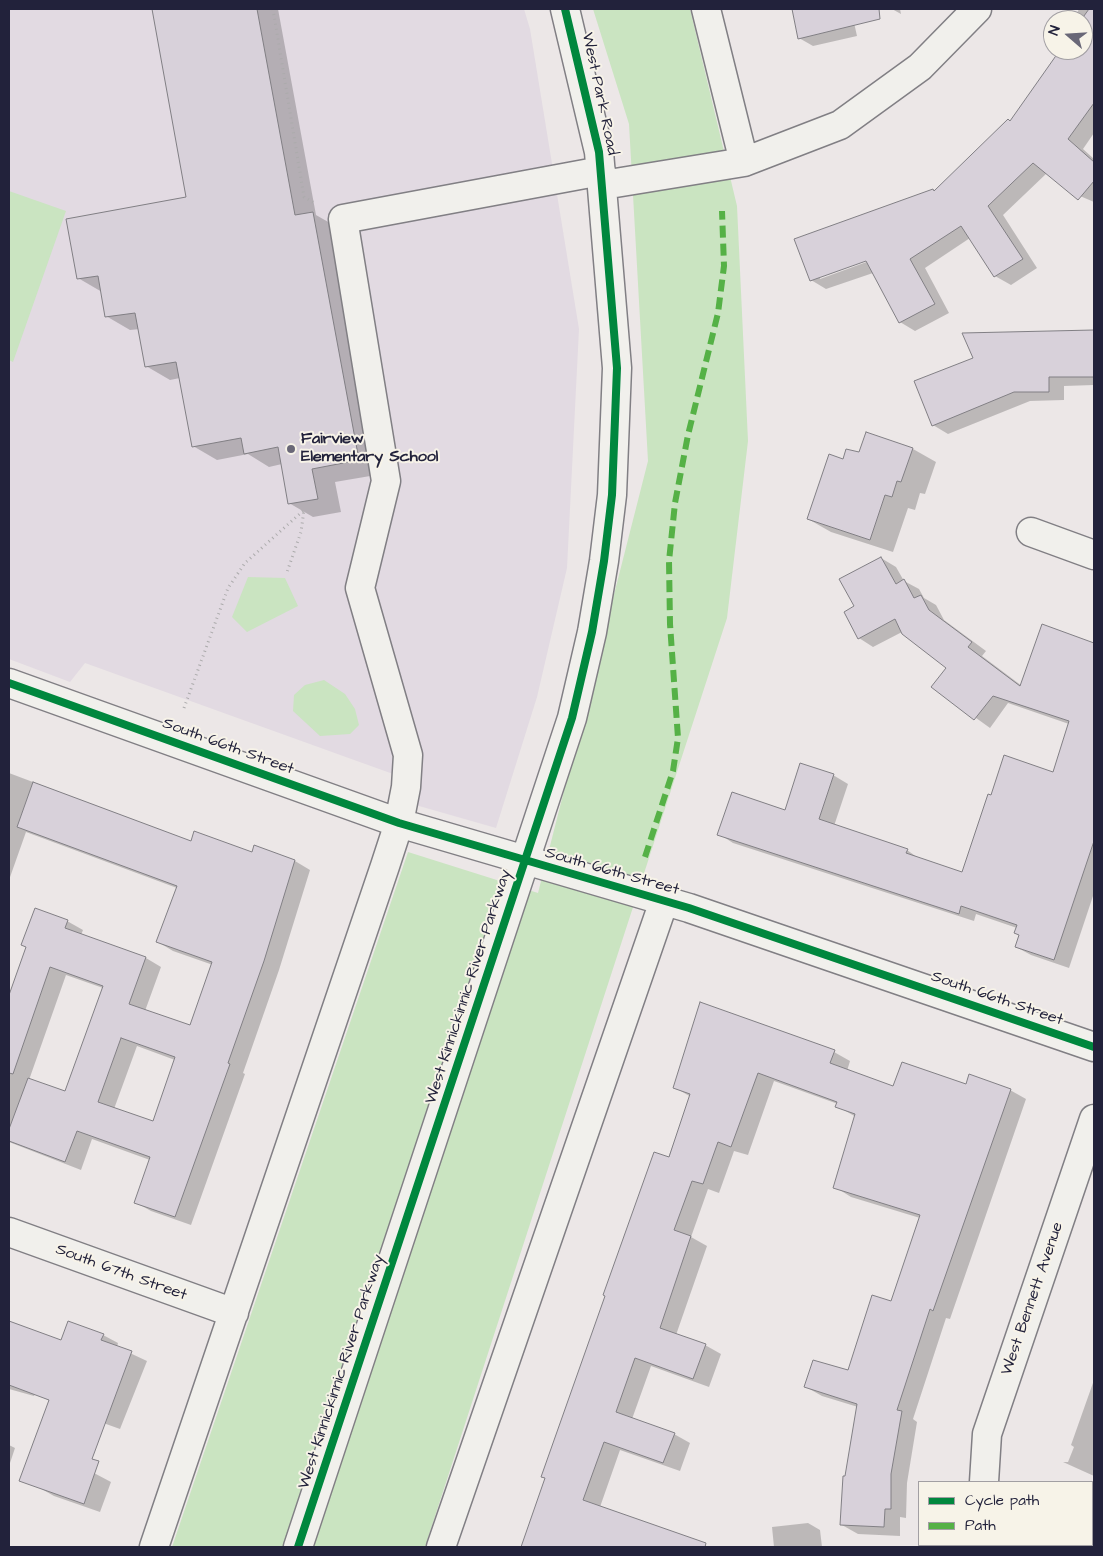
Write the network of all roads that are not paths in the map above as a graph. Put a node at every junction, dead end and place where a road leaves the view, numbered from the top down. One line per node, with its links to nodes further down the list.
1 (565, 9): 5 (street, West Park Road)
2 (706, 9): 4 (street)
3 (977, 9): 4 (street)
4 (744, 162): 5 (street)
5 (602, 178): 9 (street); 10 (street, West Kinnickinnic River Parkway)
6 (1031, 532): 7 (street)
7 (1094, 555)
8 (9, 683): 9 (street, South 66th Street)
9 (399, 823): 10 (street, South 66th Street); 15 (street)
10 (525, 861): 11 (street, South 66th Street); 18 (street, West Kinnickinnic River Parkway)
11 (664, 901): 12 (street, South 66th Street); 19 (street)
12 (1094, 1047)
13 (1094, 1118): 16 (street, West Bennett Avenue)
14 (9, 1232): 15 (street, South 67th Street)
15 (234, 1314): 17 (street)
16 (984, 1481)
17 (154, 1547)
18 (298, 1547)
19 (441, 1547)

